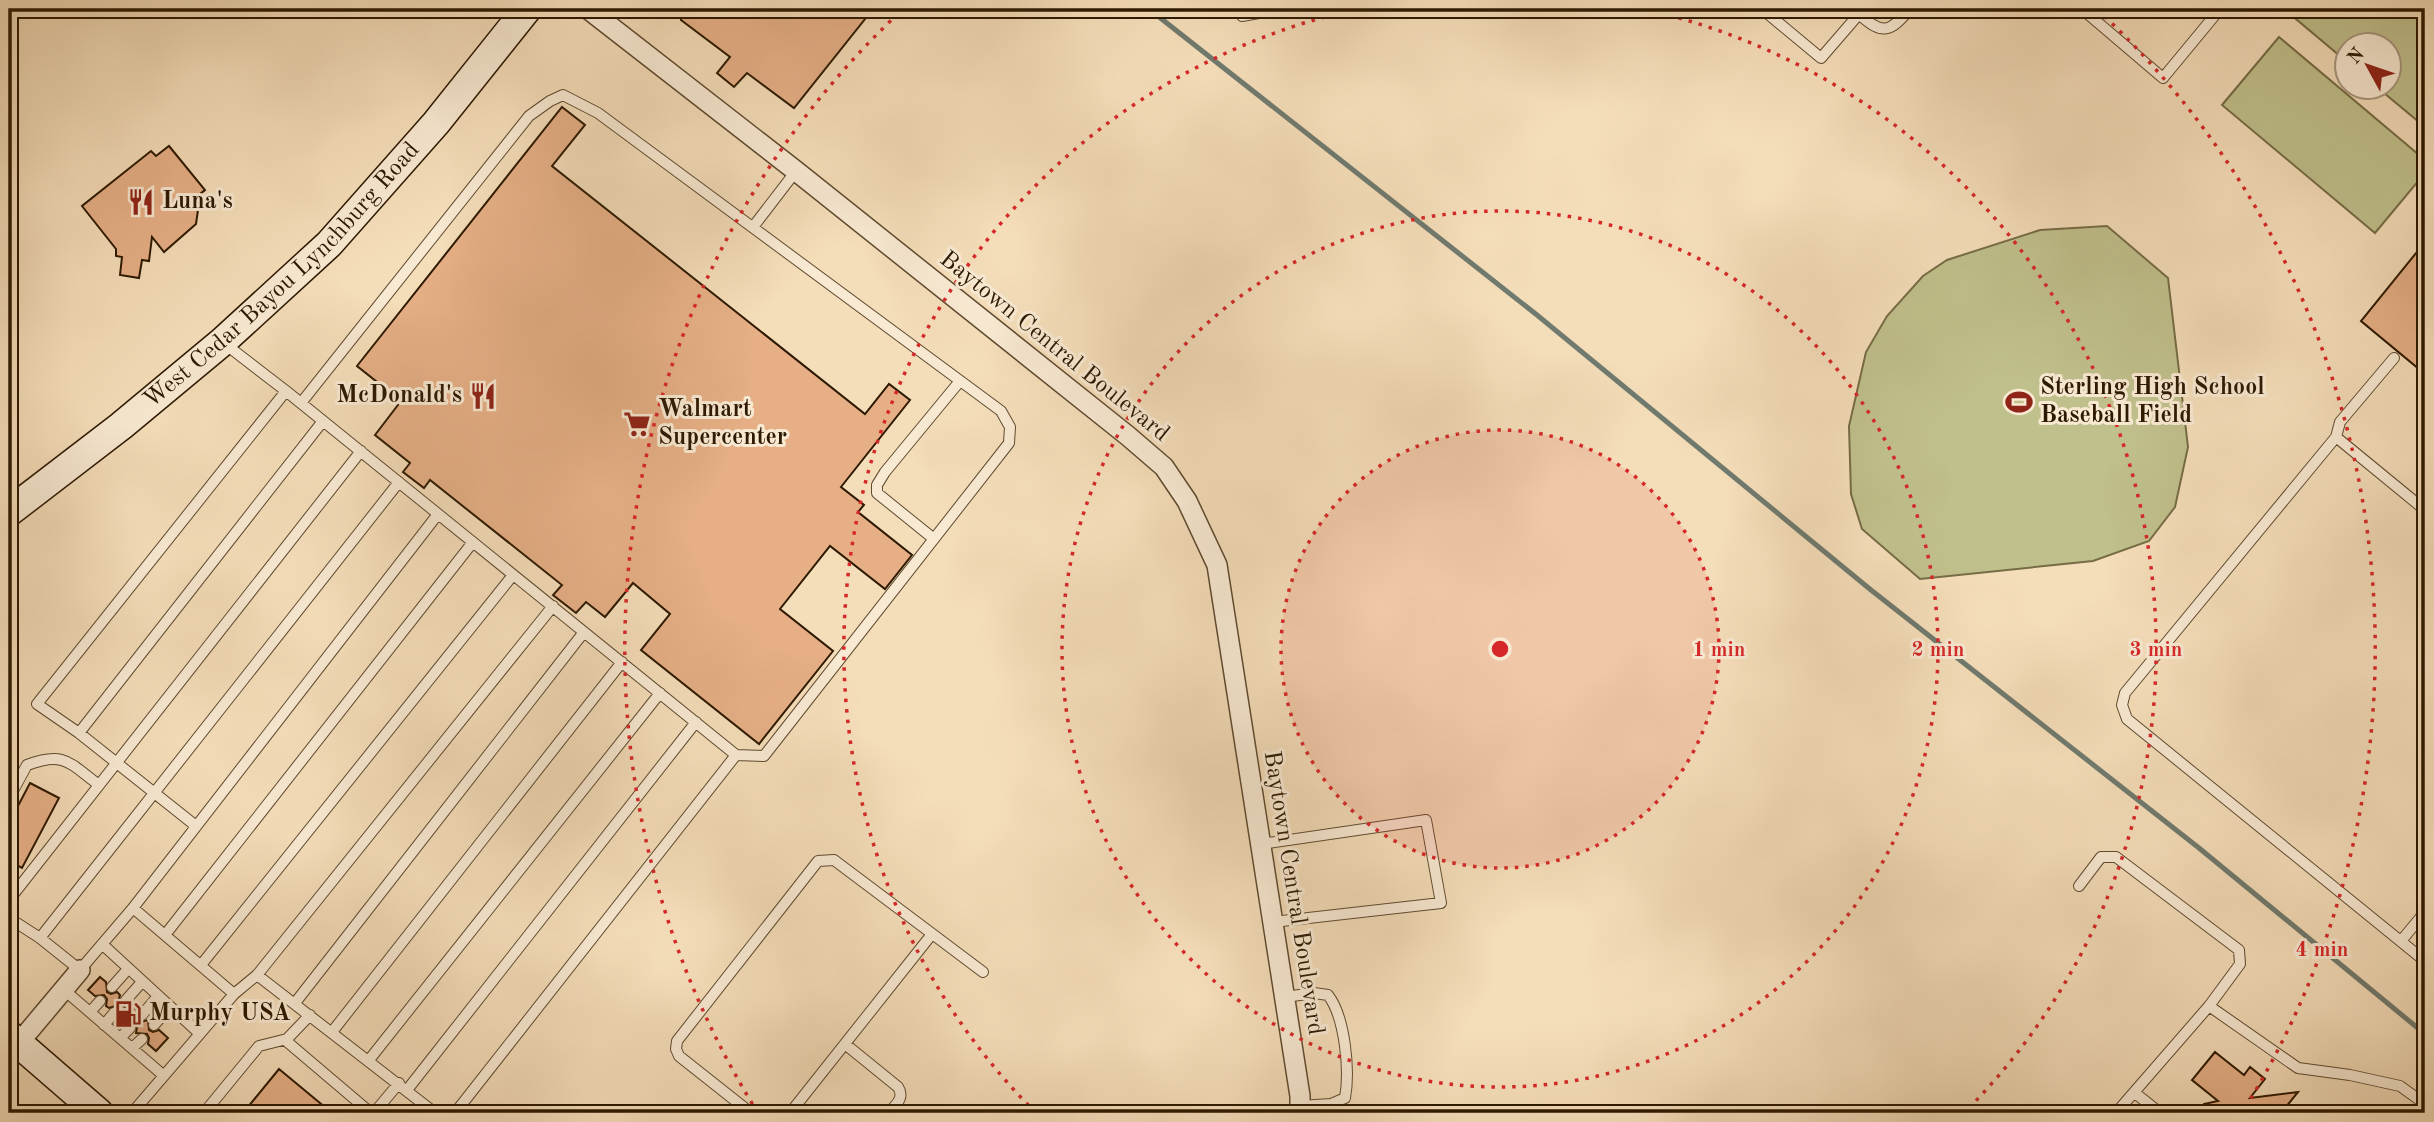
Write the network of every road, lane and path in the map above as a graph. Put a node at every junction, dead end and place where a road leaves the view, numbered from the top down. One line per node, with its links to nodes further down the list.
1 (527, 9): 13 (main road, West Cedar Bayou Lynchburg Road)
2 (587, 9): 11 (street, Baytown Central Boulevard)
3 (1241, 9): 4 (lane)
4 (1282, 9)
5 (1762, 9): 10 (lane)
6 (1910, 9): 9 (lane)
7 (2082, 9): 8 (lane)
8 (2220, 9)
9 (1856, 11): 10 (lane)
10 (1775, 13)
11 (796, 171): 12 (lane); 40 (street, Baytown Central Boulevard)
12 (753, 227): 15 (lane); 17 (lane)
13 (222, 342): 16 (lane); 23 (main road, West Cedar Bayou Lynchburg Road)
14 (2394, 358): 19 (lane)
15 (960, 381): 25 (lane); 25 (lane)
16 (286, 391): 17 (lane); 33 (lane)
17 (301, 403): 18 (lane)
18 (323, 421): 20 (lane); 33 (lane)
19 (2336, 438): 22 (lane); 50 (lane)
20 (361, 451): 21 (lane); 35 (lane)
21 (399, 482): 24 (lane); 37 (lane)
22 (2425, 510)
23 (9, 512)
24 (438, 514): 26 (lane); 39 (lane)
25 (934, 539): 34 (lane)
26 (473, 542): 27 (lane); 48 (lane)
27 (513, 575): 28 (lane); 53 (lane)
28 (552, 606): 29 (lane); 57 (lane)
29 (584, 632): 30 (lane); 66 (lane)
30 (622, 662): 31 (lane); 76 (lane)
31 (660, 694): 32 (lane); 84 (lane)
32 (695, 722): 34 (lane); 86 (lane)
33 (79, 733): 35 (lane)
34 (736, 755): 95 (lane)
35 (117, 763): 36 (lane); 37 (lane)
36 (99, 785): 38 (lane); 42 (lane)
37 (155, 792): 39 (lane); 49 (lane)
38 (9, 798)
39 (196, 826): 43 (lane)
40 (1261, 844): 46 (street, Baytown Central Boulevard); 46 (lane)
41 (2079, 887): 67 (lane)
42 (9, 900)
43 (133, 908): 48 (lane); 51 (lane)
44 (2425, 912): 50 (lane)
45 (9, 918): 49 (lane)
46 (1273, 922): 63 (street, Baytown Central Boulevard)
47 (932, 934): 56 (lane); 82 (lane); 96 (lane)
48 (165, 935): 53 (lane)
49 (40, 938): 54 (lane)
50 (2401, 941): 52 (lane)
51 (102, 944): 54 (lane); 55 (lane)
52 (2425, 961)
53 (201, 965): 61 (lane)
54 (80, 970): 60 (street)
55 (128, 970): 58 (lane); 59 (lane)
56 (983, 972)
57 (257, 975): 61 (lane); 66 (lane)
58 (142, 982): 62 (lane); 64 (lane)
59 (112, 988)
60 (63, 989): 69 (lane); 80 (street)
61 (234, 994): 77 (lane)
62 (158, 996): 68 (lane); 71 (lane)
63 (1285, 997): 89 (street, Baytown Central Boulevard); 89 (lane)
64 (126, 1000)
65 (100, 1001): 69 (lane)
66 (295, 1003): 72 (lane)
67 (2209, 1006): 87 (lane); 88 (lane)
68 (170, 1007): 74 (lane); 77 (lane)
69 (90, 1012): 73 (lane)
70 (114, 1013): 73 (lane)
71 (142, 1015)
72 (310, 1015): 76 (lane); 81 (lane)
73 (104, 1025): 78 (lane)
74 (154, 1025)
75 (130, 1028): 78 (lane)
76 (332, 1032): 84 (lane)
77 (199, 1033): 85 (lane)
78 (120, 1038): 83 (lane)
79 (142, 1038): 83 (lane)
80 (13, 1040): 90 (main road)
81 (285, 1040): 92 (lane); 93 (lane)
82 (845, 1044): 97 (lane); 98 (lane)
83 (132, 1048): 85 (lane)
84 (369, 1060): 86 (lane)
85 (163, 1075): 91 (lane)
86 (403, 1086): 93 (lane); 94 (lane)
87 (2136, 1093): 99 (lane); 100 (lane)
88 (2425, 1104)
89 (1300, 1110)
90 (99, 1113)
91 (132, 1113)
92 (204, 1113)
93 (373, 1113)
94 (435, 1113)
95 (454, 1113)
96 (751, 1113)
97 (790, 1113)
98 (889, 1113)
99 (2116, 1113)
100 (2160, 1113)

